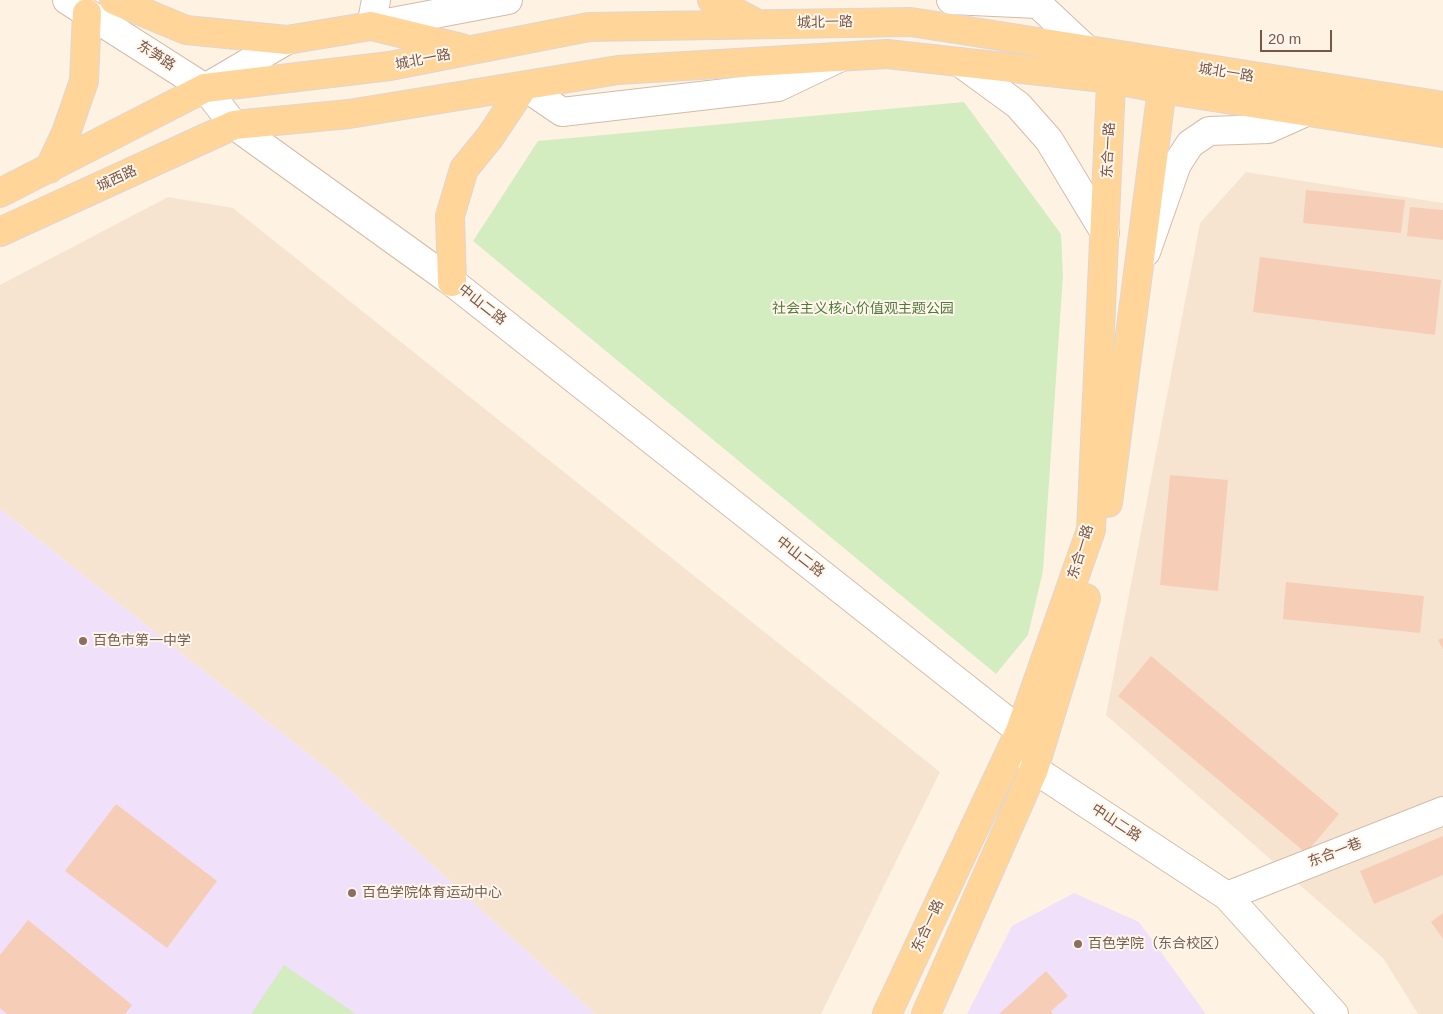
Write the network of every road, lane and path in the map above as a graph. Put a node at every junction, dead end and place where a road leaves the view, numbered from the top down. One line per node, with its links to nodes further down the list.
1 (114, 0): 8 (main road)
2 (508, 0): 6 (main road)
3 (712, 0): 7 (main road)
4 (951, 0): 9 (main road)
5 (77, 6): 15 (main road, 东笋路); 20 (main road)
6 (373, 13): 8 (main road); 10 (main road)
7 (757, 24): 9 (main road, 城北一路); 10 (main road, 城北一路)
8 (287, 40): 15 (main road)
9 (1086, 49): 12 (main road, 城北一路)
10 (471, 50): 15 (main road, 城北一路)
11 (959, 62): 12 (main road, 城北一路); 14 (main road, 城北一路); 23 (main road)
12 (1112, 66): 13 (main road, 城北一路); 23 (main road, 东合一路)
13 (1163, 76): 16 (main road, 城北一路); 17 (main road, 城北一路); 24 (main road, 东合一路)
14 (524, 86): 18 (main road, 城北一路); 25 (main road)
15 (205, 88): 18 (main road, 东笋路); 20 (main road)
16 (1443, 106)
17 (1306, 112): 19 (main road, 城北一路); 24 (main road)
18 (234, 125): 22 (main road, 城西路); 25 (main road, 中山二路)
19 (1443, 133)
20 (49, 168): 21 (main road)
21 (0, 193)
22 (0, 232)
23 (1105, 233): 26 (main road, 东合一路)
24 (1139, 270): 27 (main road, 东合一路)
25 (452, 282): 26 (main road, 中山二路)
26 (1020, 731): 27 (main road); 30 (main road, 东合一路)
27 (1034, 768): 29 (main road, 中山二路); 31 (main road, 东合一路)
28 (1443, 811): 29 (main road, 东合一巷)
29 (1227, 896): 32 (main road, 中山二路)
30 (887, 1014)
31 (926, 1014)
32 (1334, 1014)

